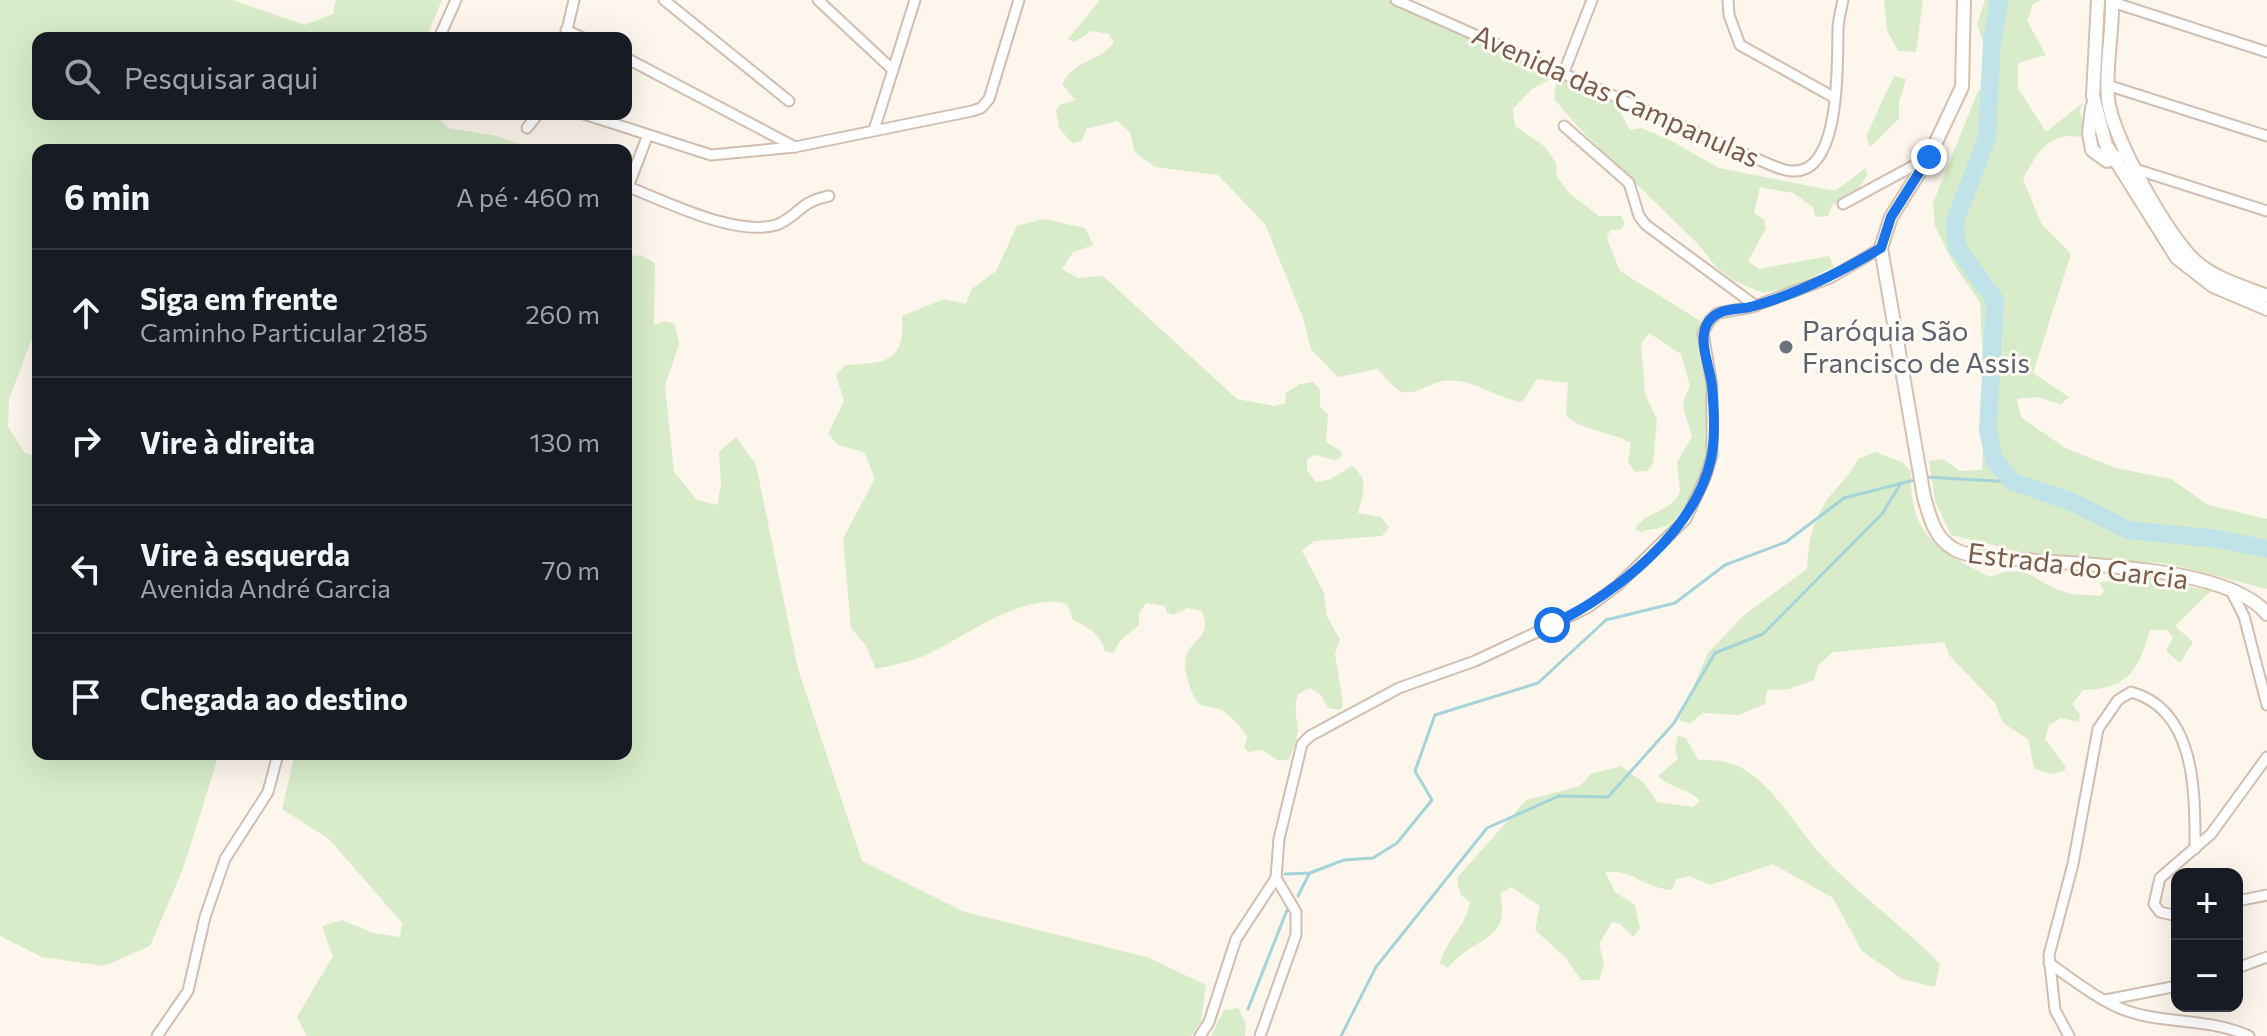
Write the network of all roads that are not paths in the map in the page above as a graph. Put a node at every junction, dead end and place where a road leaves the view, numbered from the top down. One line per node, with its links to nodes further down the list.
1 (456, 0): 14 (street)
2 (574, 0): 15 (street)
3 (664, 0): 22 (street)
4 (818, 0): 18 (street)
5 (915, 0): 18 (street)
6 (1019, 0): 27 (street)
7 (1396, 0): 19 (street, Avenida das Campanulas)
8 (1592, 0): 19 (street)
9 (1728, 0): 21 (street)
10 (1964, 0): 32 (street)
11 (2098, 0): 33 (street)
12 (1843, 1): 21 (street)
13 (2112, 1): 16 (street); 20 (street)
14 (442, 32)
15 (566, 32)
16 (2267, 52)
17 (632, 61): 30 (street)
18 (893, 70): 27 (street)
19 (1564, 72): 21 (street, Avenida das Campanulas)
20 (2107, 85): 28 (street); 31 (street)
21 (1835, 98)
22 (789, 101)
23 (533, 120): 26 (street)
24 (600, 120): 29 (street)
25 (1564, 126): 44 (street)
26 (527, 128)
27 (874, 130): 30 (street)
28 (2267, 136)
29 (647, 137): 30 (street); 35 (street)
30 (795, 147)
31 (2125, 149): 33 (street); 34 (street)
32 (1929, 157): 40 (street); 42 (street)
33 (2115, 160): 37 (street)
34 (2135, 169): 38 (street); 41 (street)
35 (632, 174)
36 (632, 189): 39 (street)
37 (2134, 191): 38 (street); 45 (street)
38 (2149, 193): 43 (street)
39 (829, 196)
40 (1843, 204)
41 (2267, 211)
42 (1881, 248): 44 (street); 46 (street, Estrada do Garcia)
43 (2267, 296)
44 (1756, 306): 55 (street)
45 (2267, 309)
46 (2230, 589): 47 (street, Estrada do Garcia); 49 (street)
47 (2262, 603): 48 (street, Estrada do Garcia)
48 (2267, 614)
49 (2267, 705)
50 (2267, 757): 52 (street)
51 (276, 760): 64 (street)
52 (2195, 849): 53 (street); 60 (street)
53 (2172, 868)
54 (2171, 869): 58 (street)
55 (1276, 878): 65 (street); 66 (street)
56 (2267, 895): 57 (street)
57 (2243, 900)
58 (2171, 915)
59 (2267, 957): 61 (street)
60 (2049, 963): 63 (street); 67 (street)
61 (2243, 966)
62 (2171, 987): 63 (street)
63 (2103, 1000): 68 (street)
64 (157, 1036)
65 (1200, 1036)
66 (1260, 1036)
67 (2069, 1036)
68 (2249, 1036)

